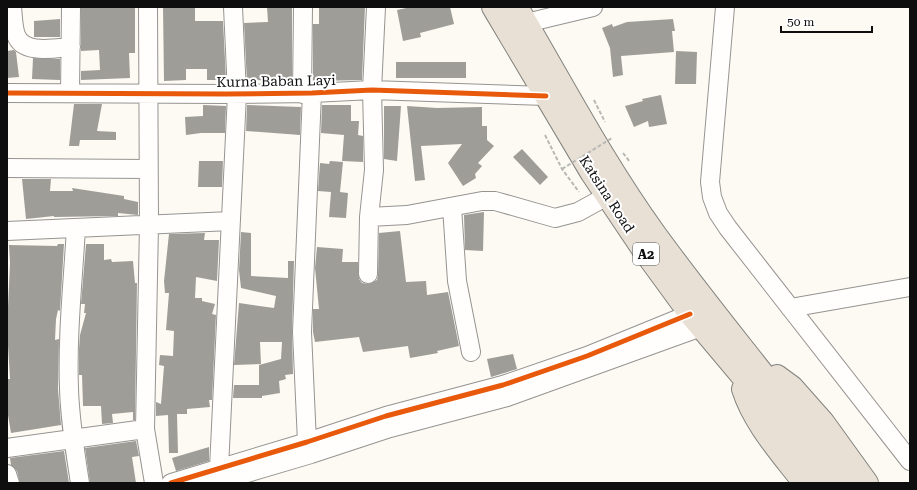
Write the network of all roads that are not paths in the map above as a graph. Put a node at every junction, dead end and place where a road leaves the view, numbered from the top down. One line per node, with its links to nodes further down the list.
1 (12, 7): 11 (street)
2 (71, 7): 11 (street)
3 (148, 7): 15 (street)
4 (233, 7): 16 (street)
5 (303, 7): 17 (street)
6 (376, 7): 12 (street)
7 (493, 7): 18 (highway, Katsina Road / A2)
8 (593, 7): 10 (street)
9 (725, 7): 30 (street)
10 (522, 15): 33 (highway, Katsina Road / A2)
11 (70, 47): 14 (street)
12 (372, 90): 17 (street, Kurna Baban Layi); 18 (street, Kurna Baban Layi); 23 (street)
13 (7, 93): 14 (street, Kurna Baban Layi)
14 (70, 93): 15 (street, Kurna Baban Layi)
15 (148, 93): 16 (street, Kurna Baban Layi); 20 (street)
16 (237, 94): 17 (street, Kurna Baban Layi); 24 (street)
17 (307, 94): 36 (street)
18 (546, 96): 21 (highway, Katsina Road / A2)
19 (7, 168): 20 (street)
20 (148, 169): 25 (street)
21 (607, 196): 22 (street); 31 (highway, Katsina Road / A2)
22 (452, 208): 23 (street); 32 (street)
23 (369, 217): 28 (street)
24 (231, 221): 25 (street); 40 (street)
25 (149, 224): 26 (street); 34 (street)
26 (76, 228): 27 (street); 35 (street)
27 (7, 231)
28 (368, 274)
29 (910, 287): 30 (street)
30 (790, 308): 38 (street)
31 (695, 321): 33 (highway, Katsina Road / A2); 36 (street); 40 (street)
32 (471, 352)
33 (746, 367): 45 (highway); 46 (highway, Katsina Road / A2); 47 (highway, Katsina Road / A2); 48 (highway)
34 (145, 429): 35 (street); 43 (street)
35 (73, 439): 37 (street); 42 (street)
36 (307, 442): 40 (street)
37 (7, 448)
38 (910, 461)
39 (7, 474): 41 (street)
40 (216, 475): 44 (street)
41 (10, 483)
42 (80, 483)
43 (154, 483)
44 (171, 483)
45 (804, 483)
46 (826, 483)
47 (846, 483)
48 (867, 483)

